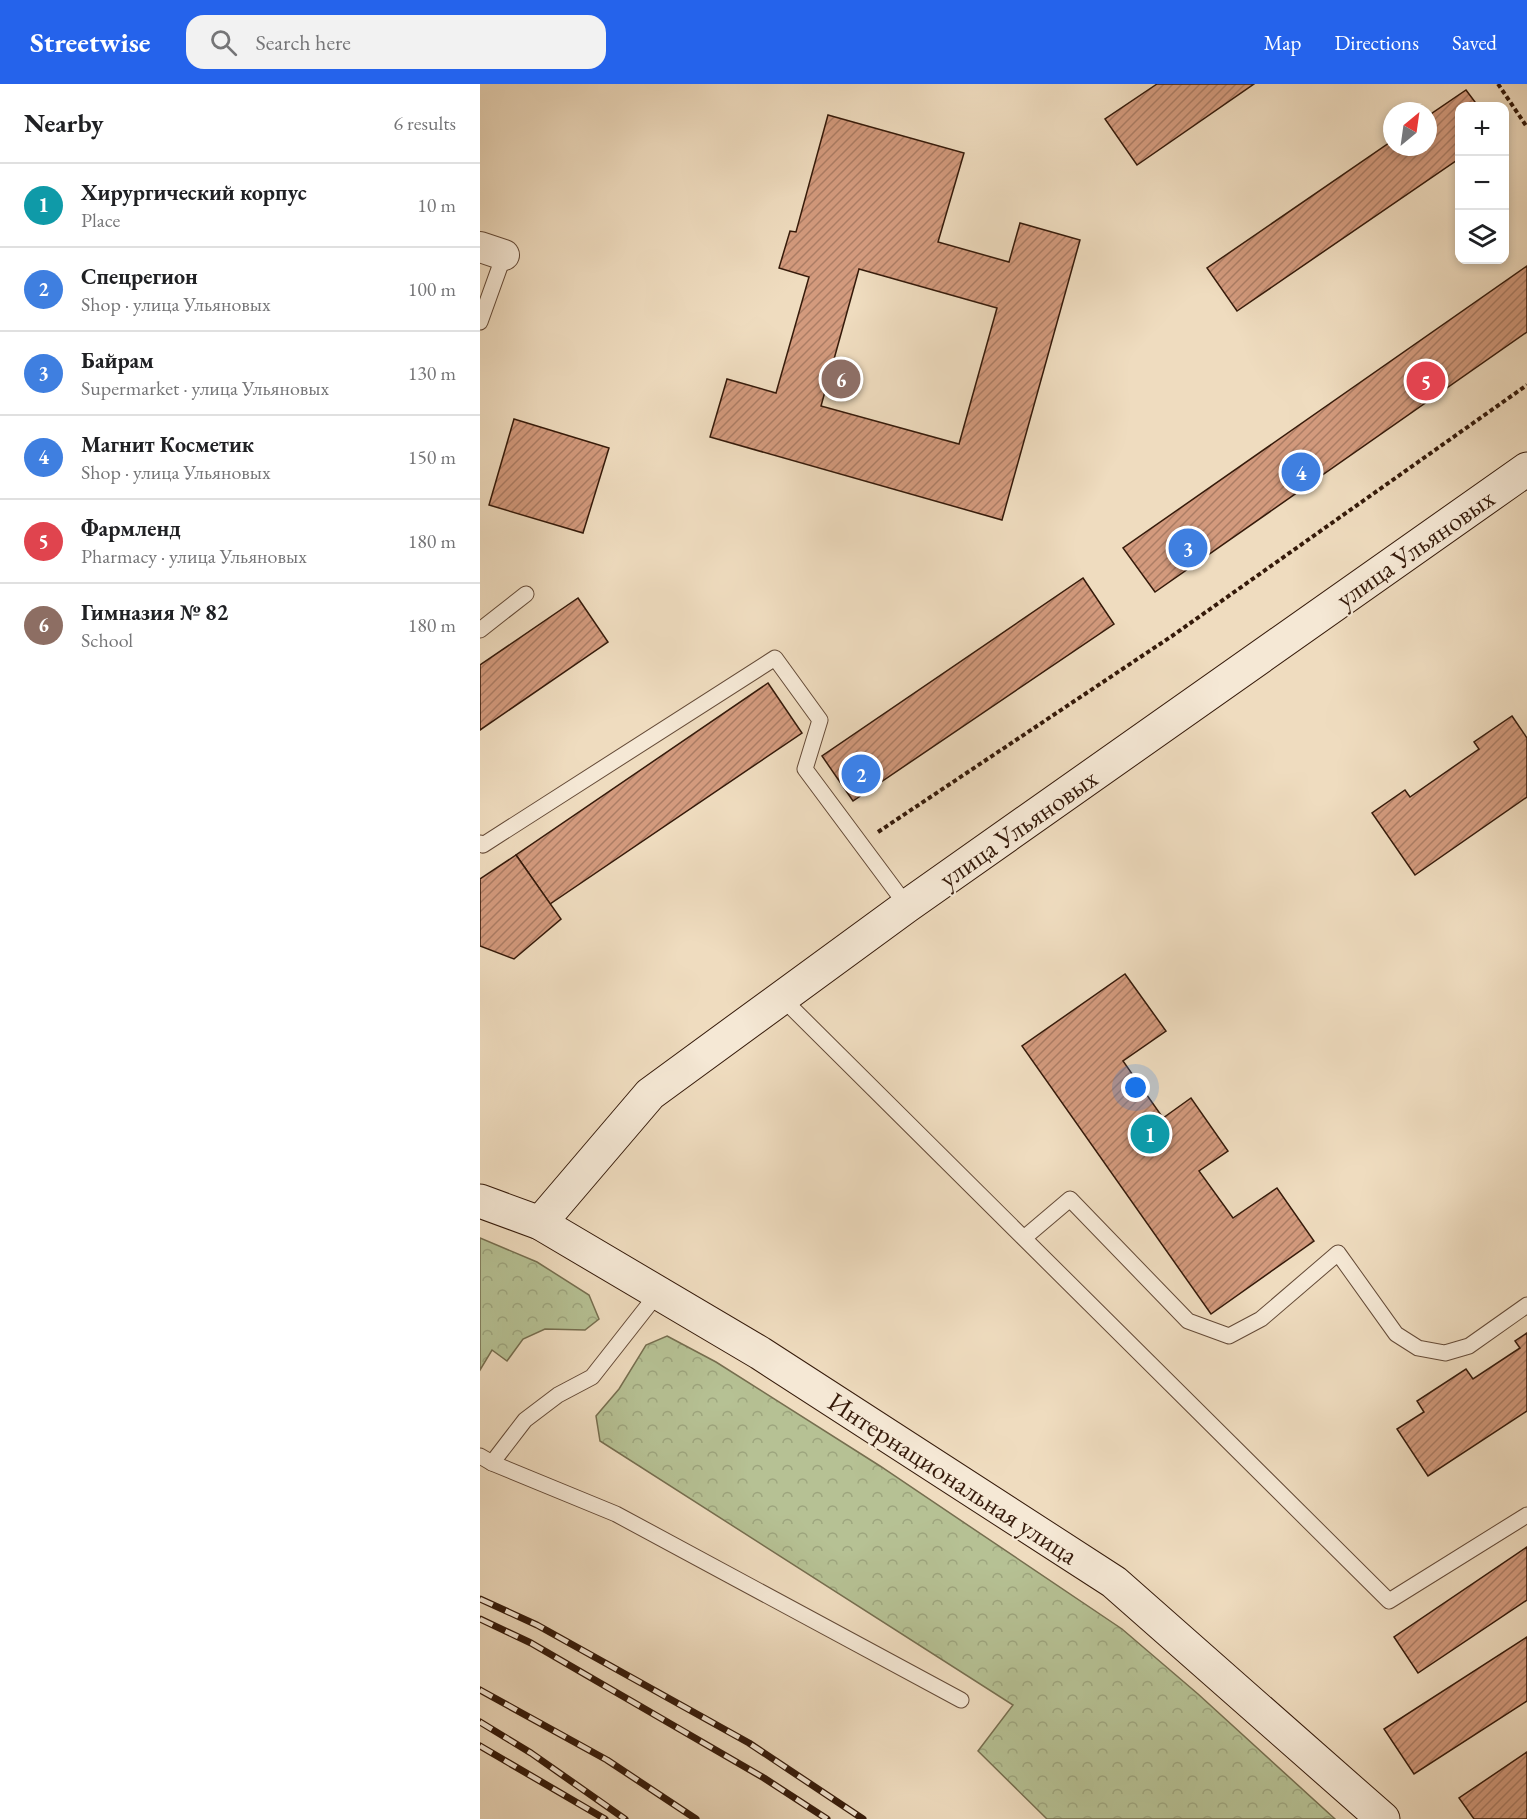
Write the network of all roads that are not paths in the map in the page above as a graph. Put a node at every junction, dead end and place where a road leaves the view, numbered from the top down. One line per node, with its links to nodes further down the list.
1 (492, 251): 2 (lane)
2 (480, 322)
3 (1527, 469): 7 (main road, улица Ульяновых)
4 (526, 594): 5 (lane)
5 (480, 630)
6 (480, 843): 7 (lane)
7 (907, 906): 8 (main road, улица Ульяновых)
8 (782, 998): 10 (main road, улица Ульяновых); 11 (lane)
9 (480, 1201): 10 (main road, Интернациональная улица)
10 (540, 1223): 12 (main road, Интернациональная улица)
11 (1024, 1238): 13 (lane); 15 (lane)
12 (658, 1293): 14 (lane); 17 (main road, Интернациональная улица)
13 (1527, 1305)
14 (486, 1460): 16 (lane)
15 (1527, 1515)
16 (961, 1700)
17 (1383, 1819)

